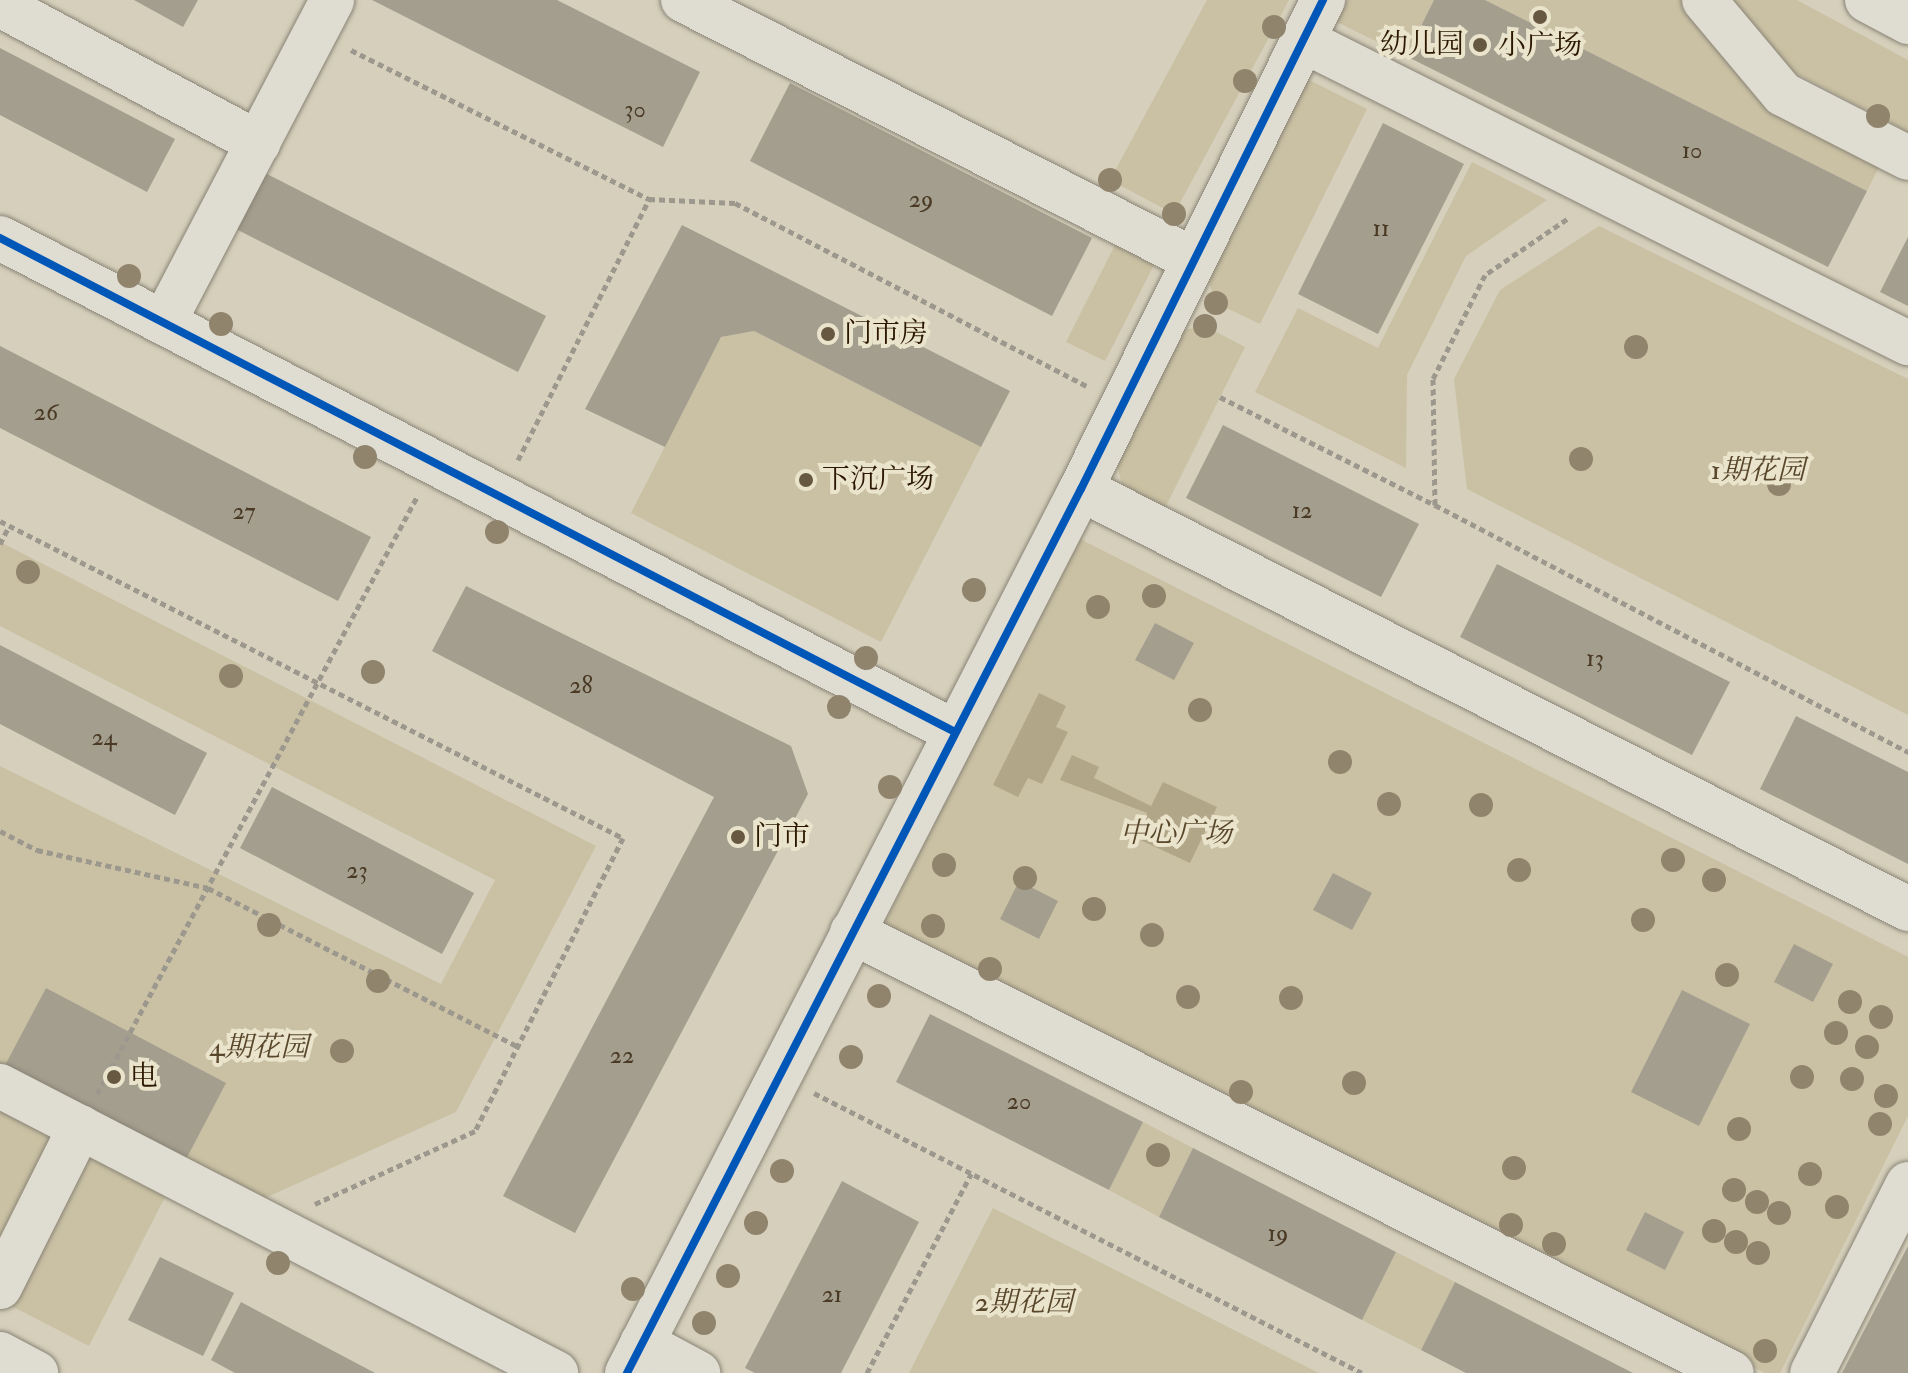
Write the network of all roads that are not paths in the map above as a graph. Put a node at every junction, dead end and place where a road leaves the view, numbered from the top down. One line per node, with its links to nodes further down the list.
1 (683, 0): 12 (street)
2 (1323, 0): 8 (street)
3 (1704, 0): 10 (street)
4 (1867, 0): 7 (street)
5 (0, 5): 9 (street)
6 (324, 16): 9 (street)
7 (1908, 22)
8 (1302, 40): 12 (street); 14 (street)
9 (258, 143): 13 (street)
10 (1908, 158)
11 (0, 238): 13 (street)
12 (1190, 258): 15 (street)
13 (164, 322): 16 (street)
14 (1908, 343)
15 (1081, 489): 16 (street); 17 (street)
16 (955, 732): 18 (street)
17 (1908, 909)
18 (852, 932): 24 (street); 28 (street)
19 (0, 1086): 20 (street)
20 (80, 1127): 22 (street); 26 (street)
21 (1908, 1184): 29 (street)
22 (0, 1287)
23 (0, 1354): 25 (street)
24 (634, 1358): 27 (street)
25 (36, 1373)
26 (556, 1373)
27 (698, 1373)
28 (1732, 1373)
29 (1812, 1373)

